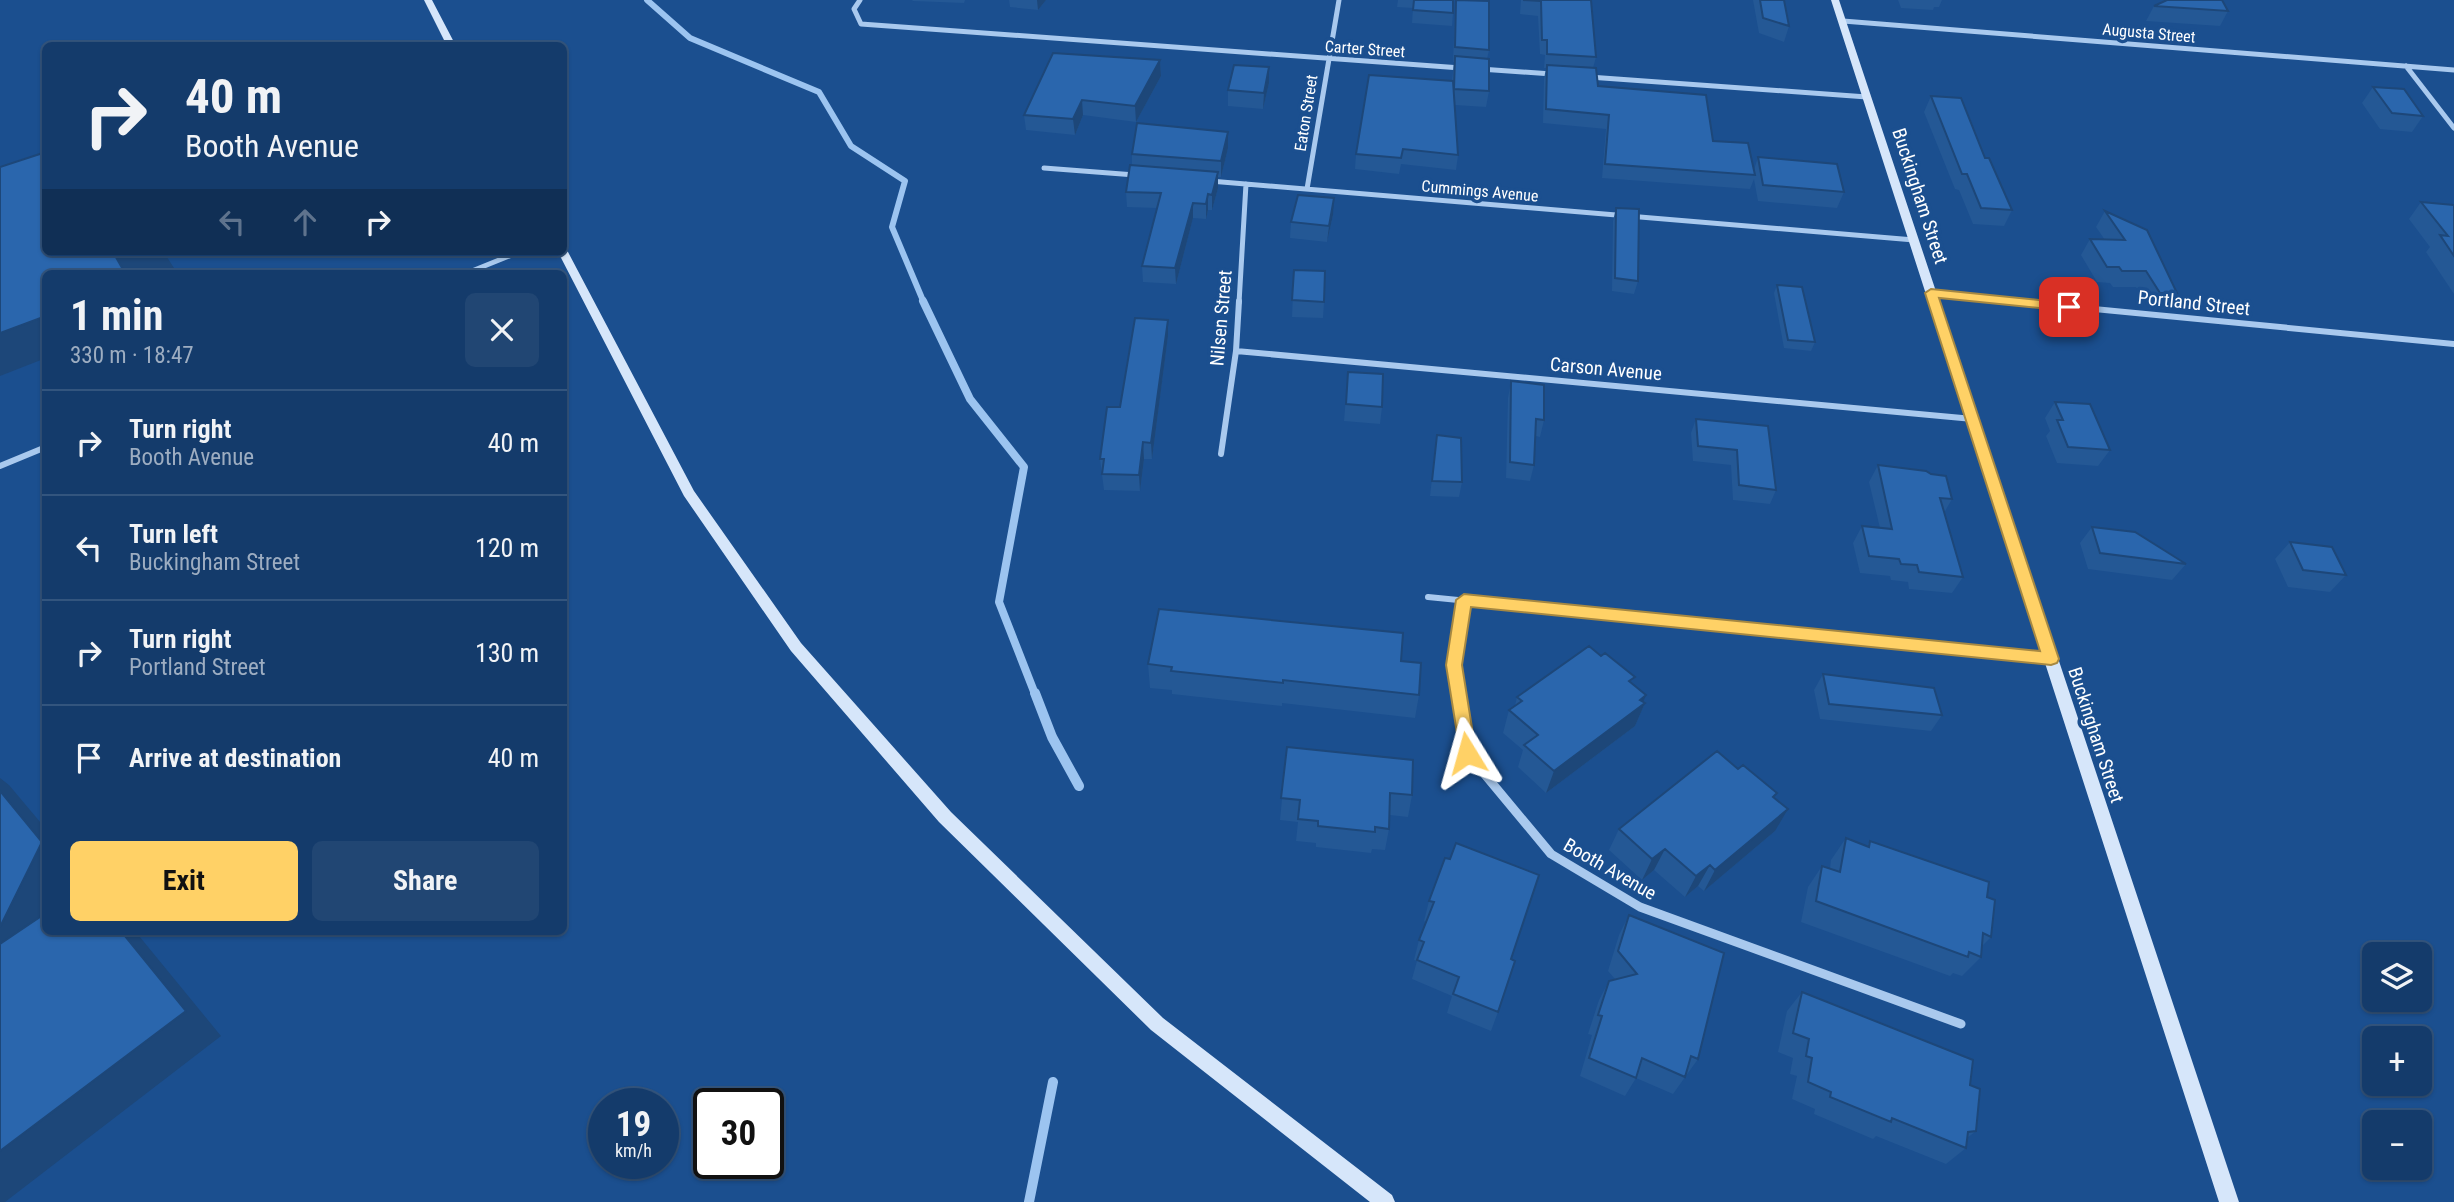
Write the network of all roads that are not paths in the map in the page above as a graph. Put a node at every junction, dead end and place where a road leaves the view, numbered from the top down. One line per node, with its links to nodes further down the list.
1 (428, 0): 6 (main road)
2 (860, 0): 7 (street, Carter Street)
3 (1339, 0): 7 (street, Eaton Street)
4 (1835, 0): 5 (main road, Buckingham Street)
5 (1843, 21): 8 (street, Augusta Street); 12 (main road, Buckingham Street)
6 (450, 42)
7 (1327, 58): 10 (street, Carter Street); 18 (street, Eaton Street)
8 (2406, 66): 9 (street, Augusta Street); 13 (street)
9 (2454, 70)
10 (1563, 75)
11 (1576, 76): 12 (street)
12 (1867, 97): 19 (main road, Buckingham Street)
13 (2454, 128)
14 (1044, 168): 15 (street)
15 (1139, 175)
16 (1206, 181): 17 (street, Cummings Avenue)
17 (1246, 184): 18 (street, Cummings Avenue); 25 (street, Nilsen Street)
18 (1307, 189): 19 (street, Cummings Avenue)
19 (1914, 240): 23 (main road, Buckingham Street)
20 (509, 256): 22 (street)
21 (565, 256): 34 (main road)
22 (474, 270)
23 (1931, 293): 24 (street, Portland Street); 26 (main road, Buckingham Street)
24 (2454, 344)
25 (1236, 351): 26 (street, Carson Avenue); 28 (street, Nilsen Street)
26 (1973, 419): 32 (main road, Buckingham Street)
27 (42, 449): 29 (street)
28 (1221, 454)
29 (0, 466)
30 (1428, 597): 31 (street)
31 (1464, 600): 32 (street); 33 (street, Booth Avenue)
32 (2051, 659): 35 (main road, Buckingham Street)
33 (1961, 1024)
34 (1385, 1202)
35 (2229, 1202)

